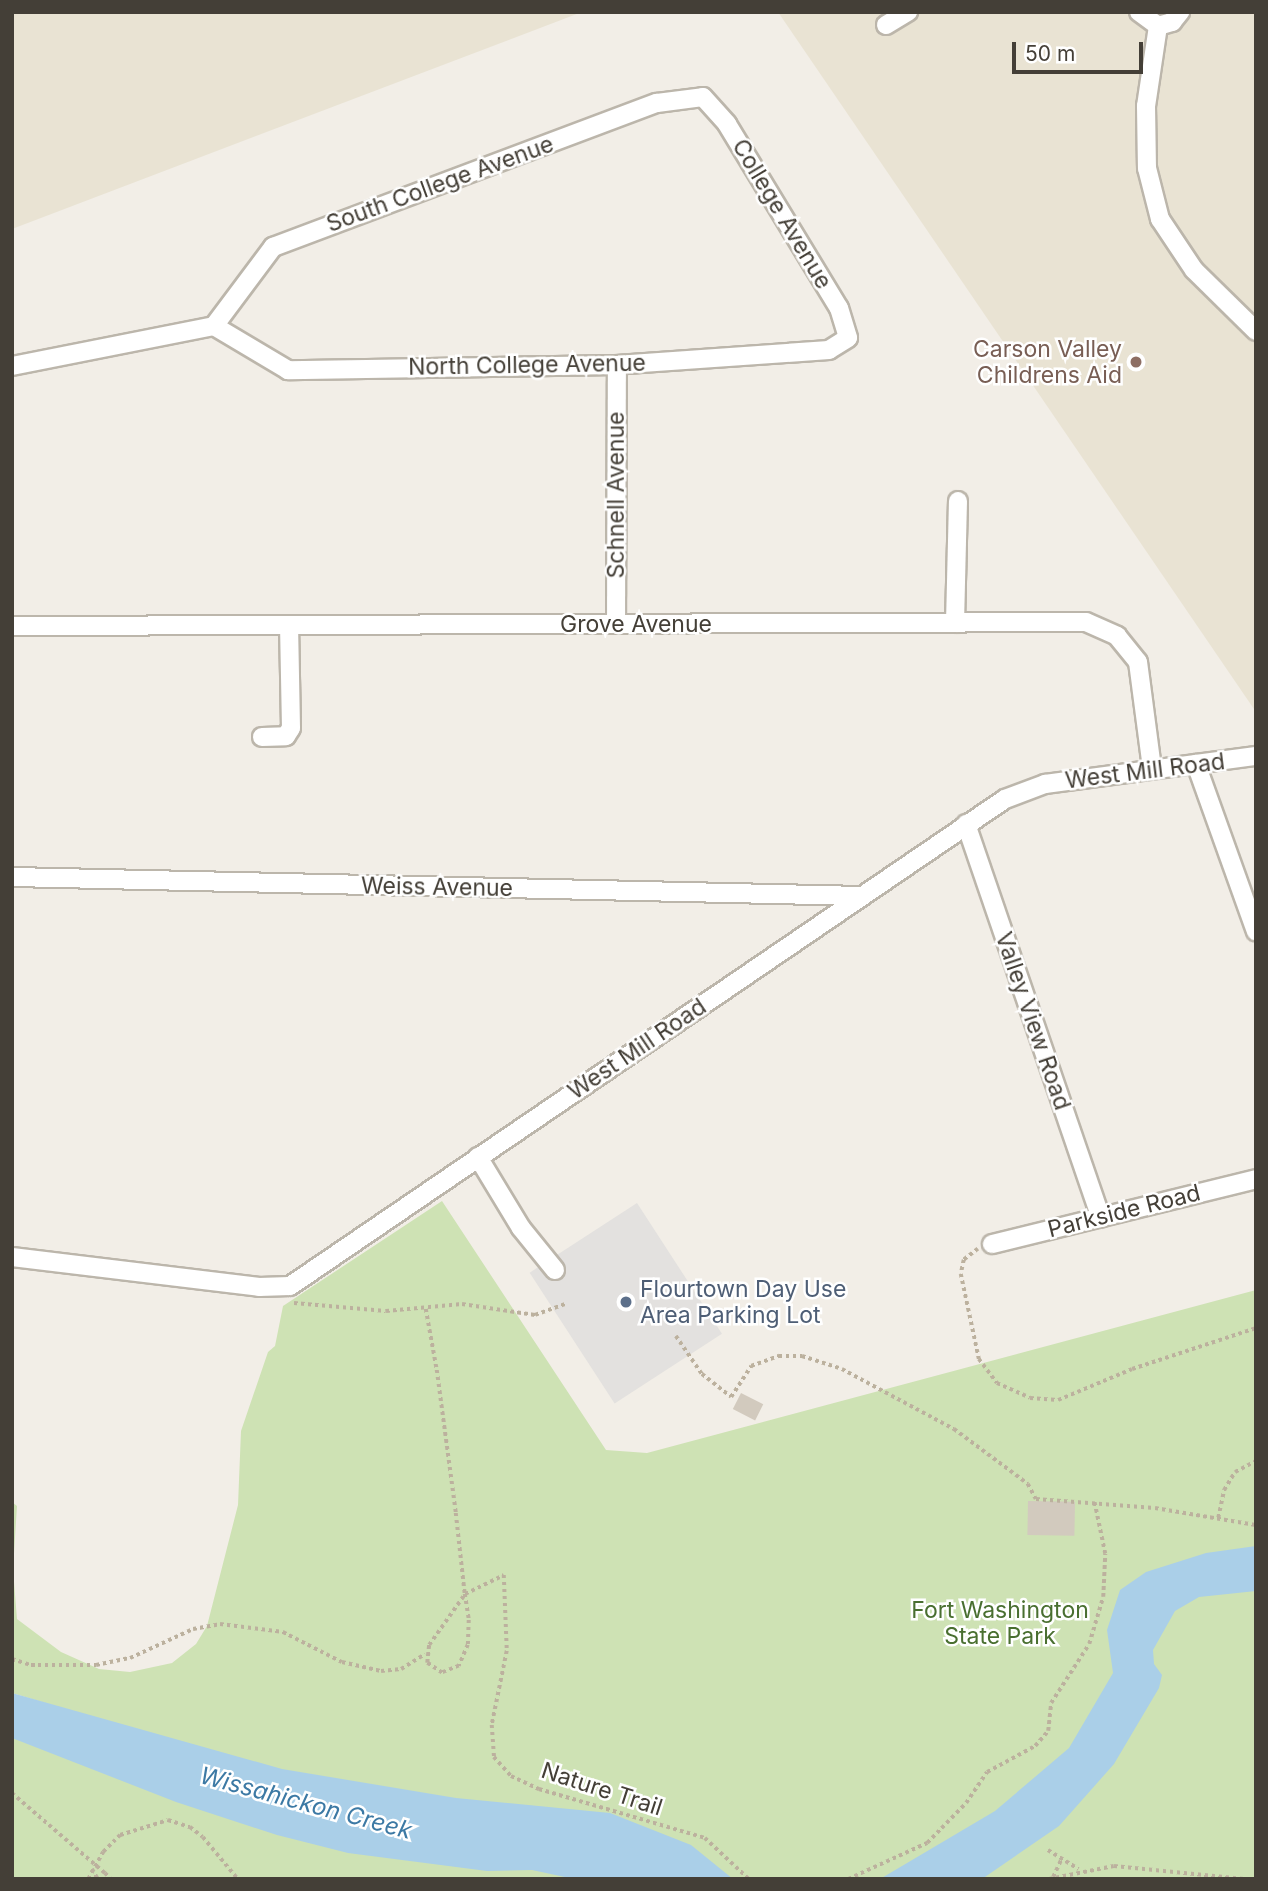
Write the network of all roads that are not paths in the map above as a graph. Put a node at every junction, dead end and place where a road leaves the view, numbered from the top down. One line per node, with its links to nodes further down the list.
1 (908, 12): 4 (street)
2 (1139, 12): 5 (street)
3 (1180, 12): 5 (street)
4 (886, 25)
5 (1158, 26): 8 (street)
6 (702, 97): 7 (street, South College Avenue); 9 (street, College Avenue)
7 (214, 326): 10 (street, North College Avenue); 11 (street)
8 (1256, 331)
9 (848, 338): 10 (street, North College Avenue)
10 (617, 365): 14 (street, Schnell Avenue)
11 (12, 366)
12 (957, 501): 13 (street)
13 (955, 623): 14 (street, Grove Avenue); 20 (street, Grove Avenue)
14 (616, 624): 15 (street, Grove Avenue)
15 (289, 625): 16 (street, Grove Avenue); 17 (street)
16 (12, 626)
17 (262, 737)
18 (1256, 756): 19 (street, West Mill Road)
19 (1196, 764): 20 (street, West Mill Road); 24 (street)
20 (1152, 768): 21 (street, West Mill Road)
21 (966, 824): 23 (street, West Mill Road); 27 (street, Valley View Road)
22 (12, 877): 23 (street, Weiss Avenue)
23 (862, 896): 25 (street, West Mill Road)
24 (1256, 932)
25 (478, 1157): 29 (street, West Mill Road); 30 (street)
26 (1256, 1179): 27 (street, Parkside Road)
27 (1101, 1218): 28 (street, Parkside Road)
28 (992, 1244)
29 (12, 1258)
30 (555, 1270)

